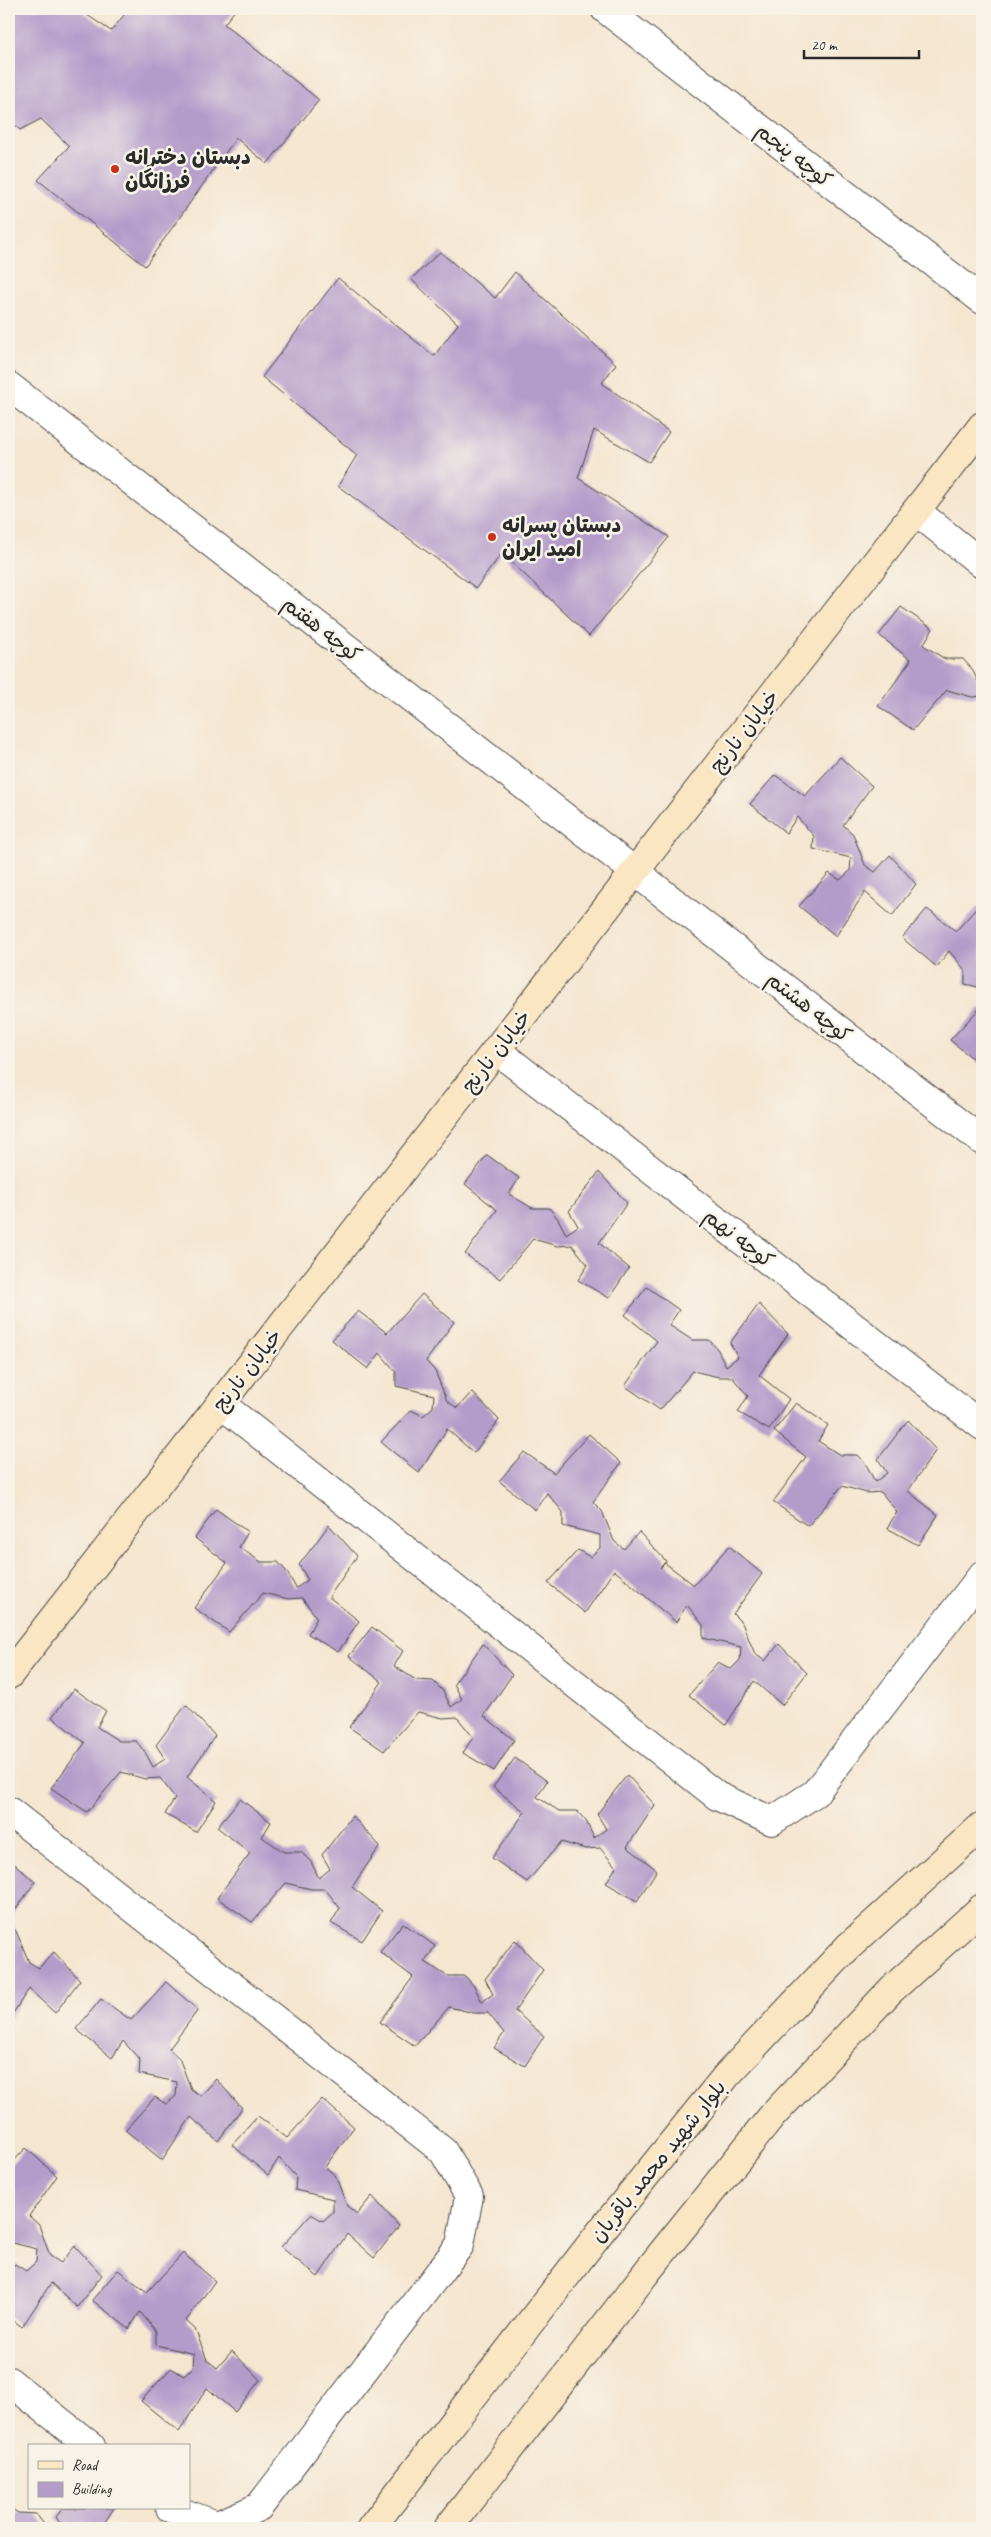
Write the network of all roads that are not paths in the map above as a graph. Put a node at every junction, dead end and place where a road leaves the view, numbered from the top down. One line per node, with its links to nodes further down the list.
1 (605, 9): 2 (street, کوچه پنجم)
2 (982, 300)
3 (9, 386): 7 (street, کوچه هفتم)
4 (982, 426): 5 (street, خیابان نارنج)
5 (916, 511): 6 (street); 7 (street, خیابان نارنج)
6 (982, 564)
7 (635, 872): 8 (street, خیابان نارنج); 9 (street, کوچه هشتم)
8 (496, 1050): 10 (street, خیابان نارنج); 11 (street, کوچه نهم)
9 (982, 1141)
10 (221, 1404): 12 (street); 13 (street, خیابان نارنج)
11 (982, 1426)
12 (982, 1575)
13 (9, 1675)
14 (9, 1811): 19 (street)
15 (982, 1826): 20 (street, بلوار شهید محمد باقربان)
16 (982, 1908): 21 (street)
17 (9, 2381): 18 (street)
18 (88, 2444)
19 (176, 2510)
20 (371, 2528)
21 (448, 2528)

